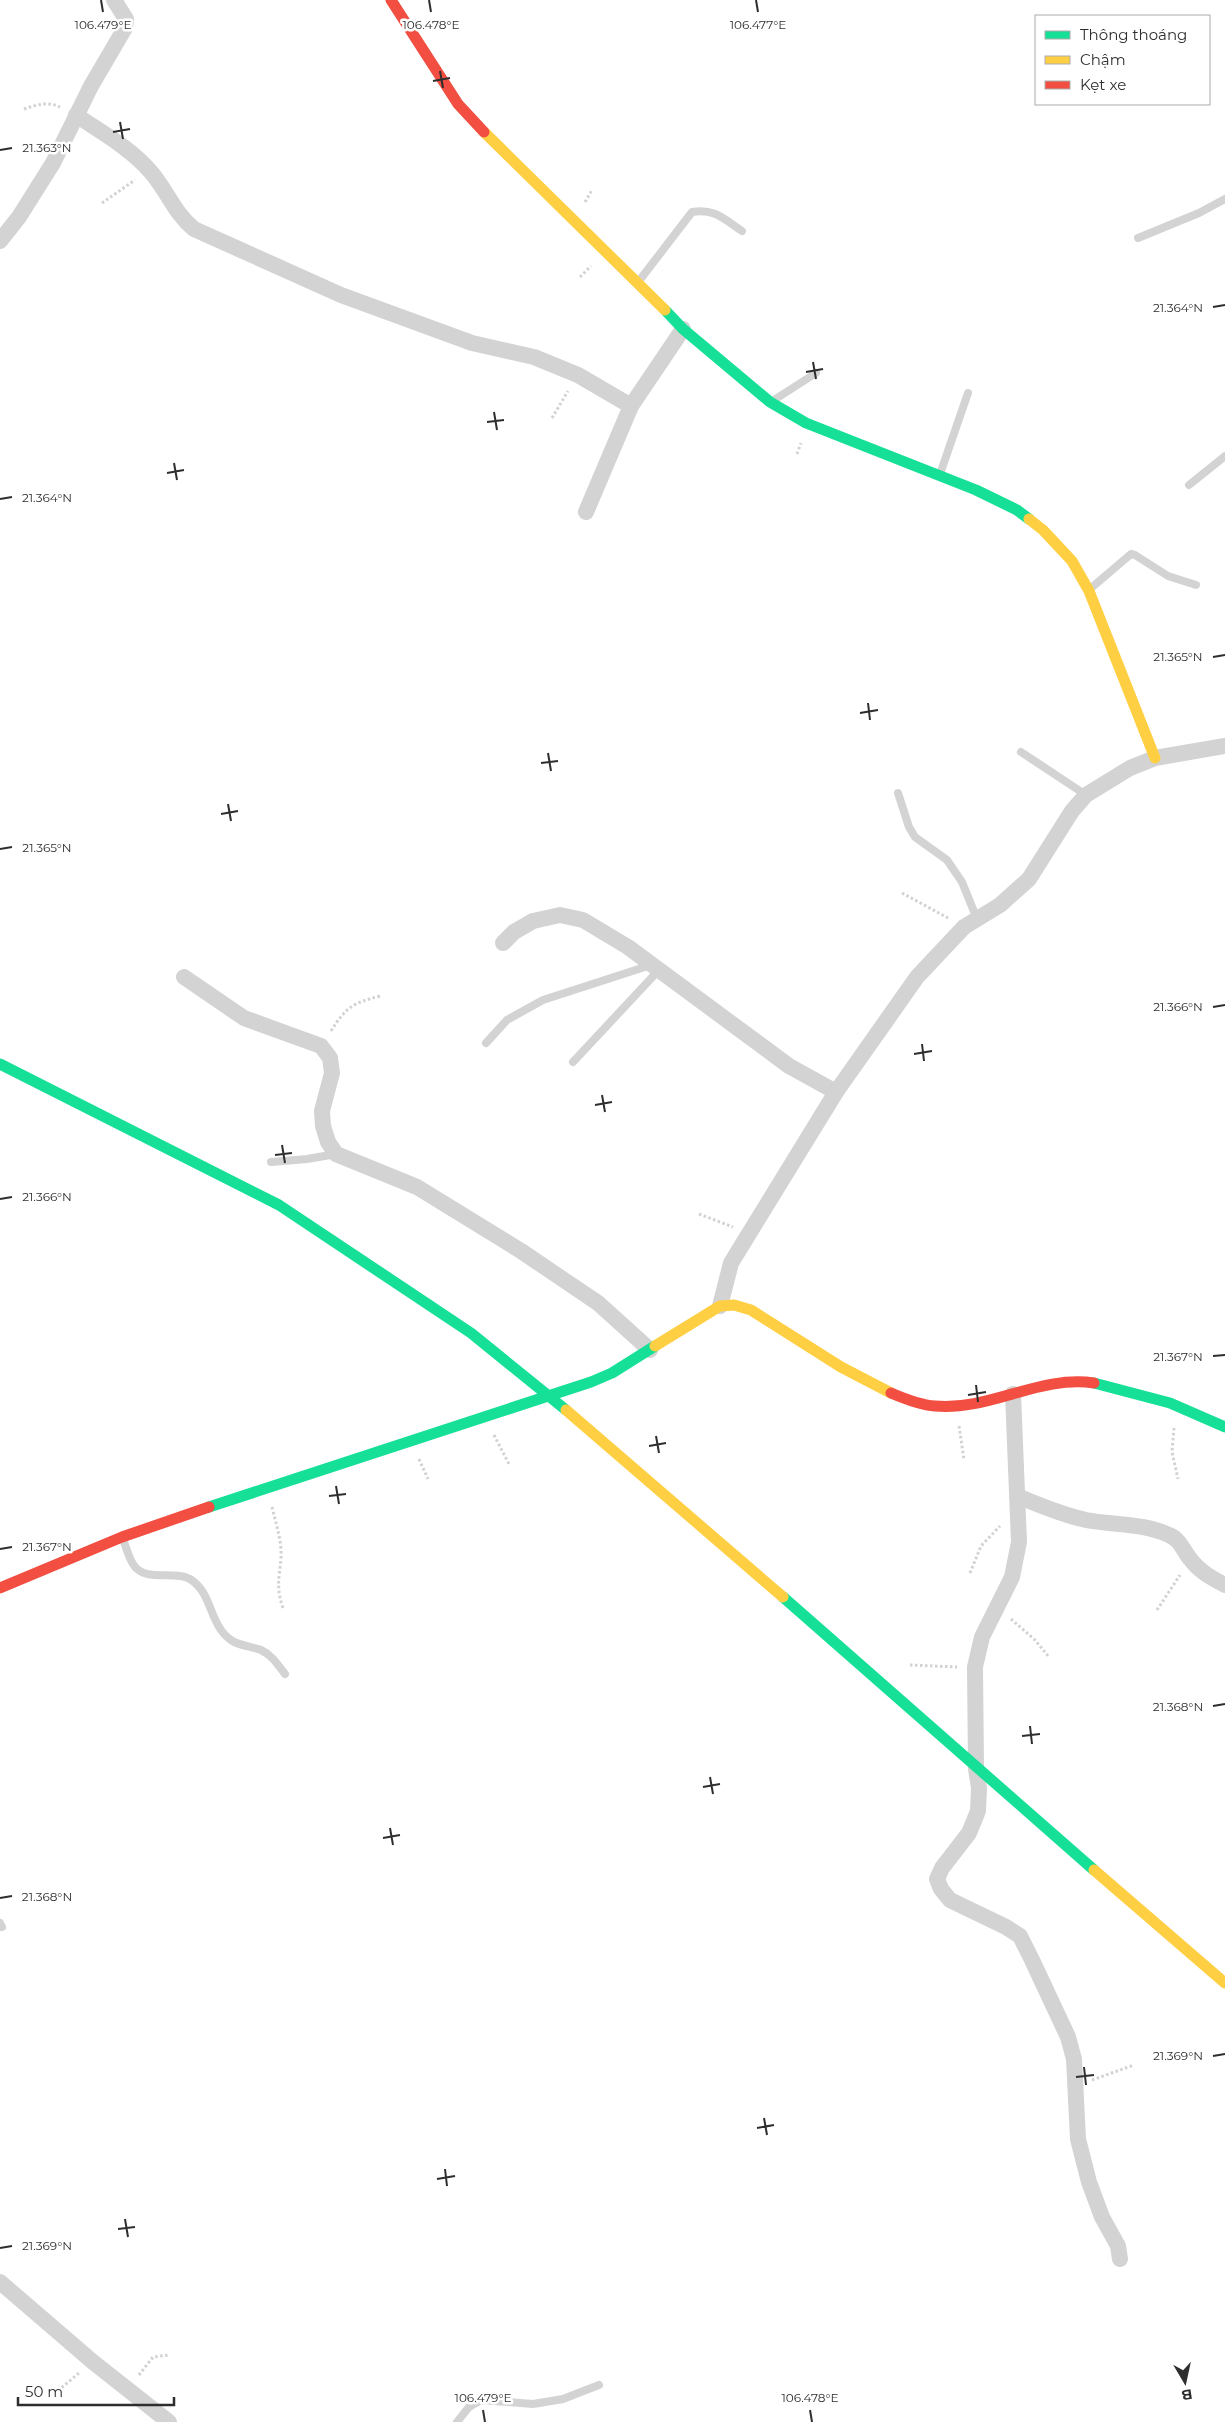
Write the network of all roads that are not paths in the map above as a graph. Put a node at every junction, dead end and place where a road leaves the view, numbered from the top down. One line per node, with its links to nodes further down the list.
1 (114, 0): 3 (street)
2 (391, 0): 8 (street)
3 (76, 115): 7 (street); 13 (street)
4 (1225, 200): 6 (lane)
5 (742, 231): 8 (lane)
6 (1138, 238)
7 (0, 241)
8 (638, 282): 9 (street)
9 (683, 329): 12 (street); 13 (street)
10 (816, 373): 12 (lane)
11 (968, 392): 15 (lane)
12 (770, 402): 15 (street)
13 (632, 406): 17 (street)
14 (1225, 456): 16 (lane)
15 (940, 474): 19 (street)
16 (1189, 485)
17 (586, 512)
18 (1196, 585): 19 (lane)
19 (1089, 591): 22 (street)
20 (1225, 746): 22 (street)
21 (1021, 752): 24 (lane)
22 (1155, 758): 24 (street)
23 (898, 793): 25 (lane)
24 (1086, 795): 25 (street)
25 (971, 923): 32 (street)
26 (503, 943): 27 (street)
27 (654, 968): 29 (lane); 30 (lane); 32 (street)
28 (184, 977): 33 (street)
29 (486, 1043)
30 (573, 1062)
31 (0, 1064): 38 (street)
32 (836, 1092): 35 (street)
33 (336, 1154): 34 (lane); 36 (street)
34 (271, 1162)
35 (720, 1306): 36 (street); 37 (street)
36 (650, 1350): 38 (street)
37 (1013, 1394): 39 (street); 40 (street)
38 (551, 1397): 41 (street); 45 (street)
39 (1225, 1427)
40 (1017, 1496): 42 (street); 45 (street)
41 (122, 1537): 43 (street); 44 (lane)
42 (1225, 1585)
43 (0, 1588)
44 (285, 1674)
45 (976, 1769): 46 (street); 47 (street)
46 (1225, 1983)
47 (1120, 2260)
48 (0, 2282): 50 (street)
49 (599, 2385): 51 (lane)
50 (169, 2422)
51 (457, 2422)

